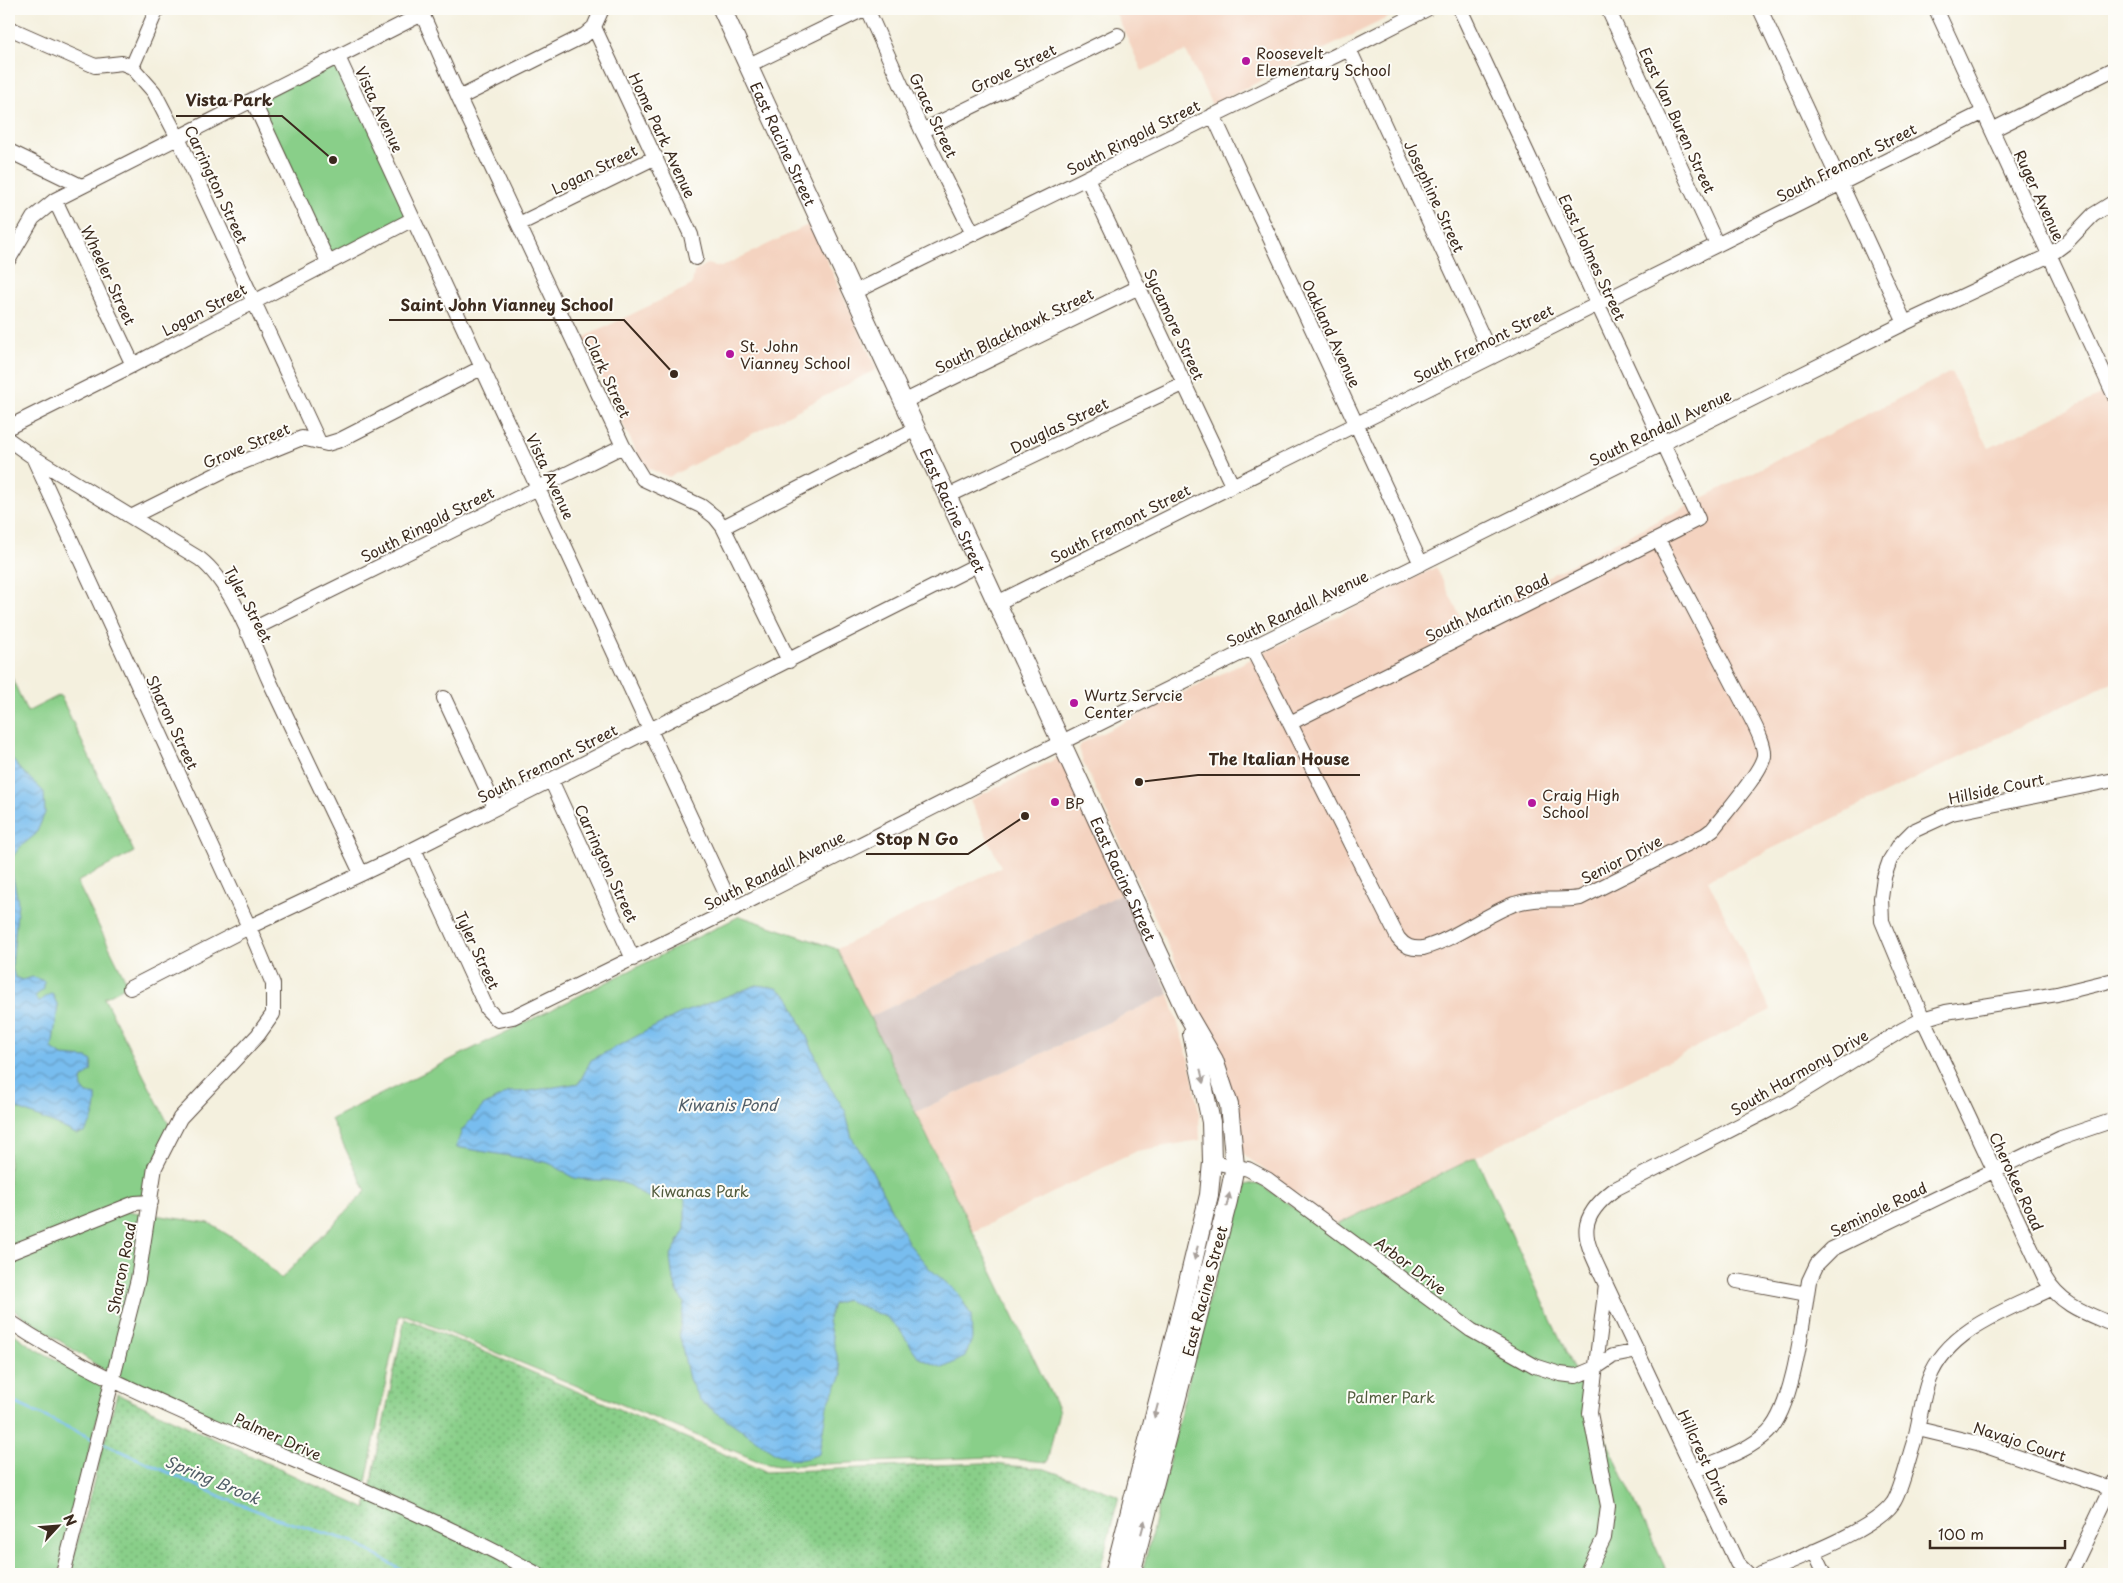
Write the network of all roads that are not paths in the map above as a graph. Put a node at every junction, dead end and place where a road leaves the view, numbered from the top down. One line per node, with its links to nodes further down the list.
1 (157, 9): 17 (street)
2 (602, 9): 11 (street)
3 (722, 9): 16 (main road, East Racine Street)
4 (865, 9): 16 (street); 24 (street, Grace Street)
5 (1427, 9): 14 (street, South Ringold Street)
6 (1460, 9): 44 (street, East Holmes Street)
7 (1608, 9): 36 (street, East Van Buren Street)
8 (1760, 9): 29 (street)
9 (1941, 10): 21 (street, Ruger Avenue)
10 (421, 11): 15 (street); 19 (street, Clark Street)
11 (594, 27): 19 (street); 27 (street, Home Park Avenue)
12 (9, 28): 17 (street)
13 (1118, 35): 24 (street, Grove Street)
14 (1349, 49): 22 (street, South Ringold Street); 46 (street, Josephine Street)
15 (338, 57): 20 (street); 33 (street, Vista Avenue)
16 (749, 65): 42 (main road, East Racine Street)
17 (132, 67): 25 (street, Carrington Street)
18 (2114, 69): 23 (street)
19 (459, 98): 34 (street, Clark Street)
20 (253, 100): 25 (street); 40 (street)
21 (1984, 112): 23 (street, Ruger Avenue); 29 (street, South Fremont Street)
22 (1213, 115): 28 (street, South Ringold Street); 54 (street, Oakland Avenue)
23 (1992, 130): 37 (street, Ruger Avenue)
24 (922, 131): 35 (street, Grace Street)
25 (178, 138): 30 (street); 43 (street, Carrington Street)
26 (9, 151): 30 (street)
27 (656, 157): 34 (street, Logan Street); 38 (street, Home Park Avenue)
28 (1087, 178): 35 (street, South Ringold Street); 41 (street, Sycamore Street)
29 (1840, 182): 36 (street, South Fremont Street); 45 (street)
30 (81, 186): 31 (street)
31 (55, 200): 39 (street); 48 (street, Wheeler Street)
32 (2114, 202): 37 (street, South Randall Avenue)
33 (413, 218): 40 (street, Logan Street); 50 (street, Vista Avenue)
34 (519, 224): 60 (street, Clark Street)
35 (973, 234): 42 (street, South Ringold Street)
36 (1718, 245): 44 (street, South Fremont Street)
37 (2050, 255): 45 (street, South Randall Avenue); 49 (street, Ruger Avenue)
38 (696, 258)
39 (9, 259)
40 (328, 262): 43 (street, Logan Street)
41 (1139, 287): 51 (street, Sycamore Street); 53 (street, South Blackhawk Street)
42 (852, 293): 53 (main road, East Racine Street)
43 (254, 302): 48 (street, Logan Street); 58 (street, Carrington Street)
44 (1597, 304): 46 (street, South Fremont Street); 59 (street, East Holmes Street)
45 (1905, 323): 59 (street, South Randall Avenue)
46 (1492, 357): 54 (street, South Fremont Street)
47 (2114, 361): 49 (street)
48 (133, 365): 55 (street, Logan Street)
49 (2101, 367): 52 (street, Ruger Avenue)
50 (483, 368): 58 (street, Grove Street); 63 (street, Vista Avenue)
51 (1185, 383): 62 (street, Sycamore Street); 64 (street, Douglas Street)
52 (2114, 395)
53 (903, 402): 56 (main road, East Racine Street)
54 (1356, 424): 62 (street, South Fremont Street); 70 (street, Oakland Avenue)
55 (9, 427)
56 (916, 429): 64 (main road, East Racine Street); 67 (street)
57 (9, 440): 61 (street, Tyler Street)
58 (319, 442): 65 (street, Grove Street)
59 (1662, 444): 66 (street, East Holmes Street); 70 (street, South Randall Avenue)
60 (623, 446): 63 (street, South Ringold Street); 67 (street, Clark Street)
61 (33, 457): 65 (street, Tyler Street); 85 (street, Sharon Street)
62 (1232, 485): 71 (street, South Fremont Street)
63 (538, 487): 72 (street, South Ringold Street); 77 (street, Vista Avenue)
64 (948, 496): 69 (main road, East Racine Street)
65 (131, 517): 72 (street, Tyler Street)
66 (1698, 519): 68 (street, South Martin Road)
67 (722, 527): 74 (street, Clark Street)
68 (1658, 540): 76 (street, South Martin Road); 76 (street, Senior Drive)
69 (979, 564): 71 (main road, East Racine Street); 74 (street, South Fremont Street)
70 (1422, 564): 73 (street, South Randall Avenue)
71 (997, 603): 78 (main road, East Racine Street)
72 (247, 632): 83 (street, Tyler Street)
73 (1252, 648): 76 (street, Senior Drive); 78 (street, South Randall Avenue)
74 (789, 661): 77 (street, South Fremont Street)
75 (444, 698): 81 (street)
76 (1290, 723)
77 (650, 729): 79 (street, South Fremont Street); 84 (street, Vista Avenue)
78 (1062, 742): 84 (street, South Randall Avenue); 91 (main road, East Racine Street)
79 (551, 780): 81 (street, South Fremont Street); 86 (street, Carrington Street)
80 (2114, 780): 92 (street, Hillside Court)
81 (495, 807): 82 (street, South Fremont Street)
82 (414, 849): 83 (street, South Fremont Street); 90 (street, Tyler Street)
83 (360, 873): 85 (street, South Fremont Street)
84 (733, 909): 86 (street, South Randall Avenue)
85 (249, 927): 88 (street, South Fremont Street); 89 (street, Sharon Street)
86 (633, 958): 90 (street, South Randall Avenue)
87 (2114, 980): 92 (street, South Harmony Drive)
88 (130, 988)
89 (274, 1003): 97 (street, Sharon Road)
90 (487, 1009)
91 (1186, 1012): 94 (main road, East Racine Street, one-way to 94); 95 (main road, East Racine Street)
92 (1922, 1019): 96 (street, Cherokee Road); 100 (street, South Harmony Drive)
93 (2114, 1120): 96 (street, Seminole Road)
94 (1212, 1162): 95 (street, Arbor Drive); 114 (main road, East Racine Street, one-way to 114)
95 (1235, 1166): 106 (street, Arbor Drive); 115 (main road, East Racine Street, one-way to 95)
96 (1995, 1170): 101 (street, Cherokee Road); 102 (street, Seminole Road)
97 (151, 1202): 98 (street); 107 (street, Sharon Road)
98 (9, 1253)
99 (1737, 1281): 102 (street)
100 (1606, 1285): 105 (street, South Harmony Drive); 106 (street)
101 (2051, 1288): 104 (street, Cherokee Road); 108 (street)
102 (1807, 1294): 109 (street, Seminole Road)
103 (9, 1321): 107 (street, Palmer Drive)
104 (2114, 1324)
105 (1638, 1351): 106 (street); 109 (street, Hillcrest Drive)
106 (1595, 1368): 116 (street)
107 (113, 1382): 112 (street, Sharon Road); 113 (street, Palmer Drive)
108 (1918, 1429): 110 (street, Navajo Court); 111 (street)
109 (1694, 1471): 117 (street, Hillcrest Drive)
110 (2113, 1485): 120 (street)
111 (1814, 1551): 118 (street); 119 (street)
112 (63, 1574)
113 (537, 1574)
114 (1114, 1574)
115 (1131, 1574)
116 (1586, 1574)
117 (1748, 1574)
118 (1761, 1574)
119 (1825, 1574)
120 (2070, 1574)

